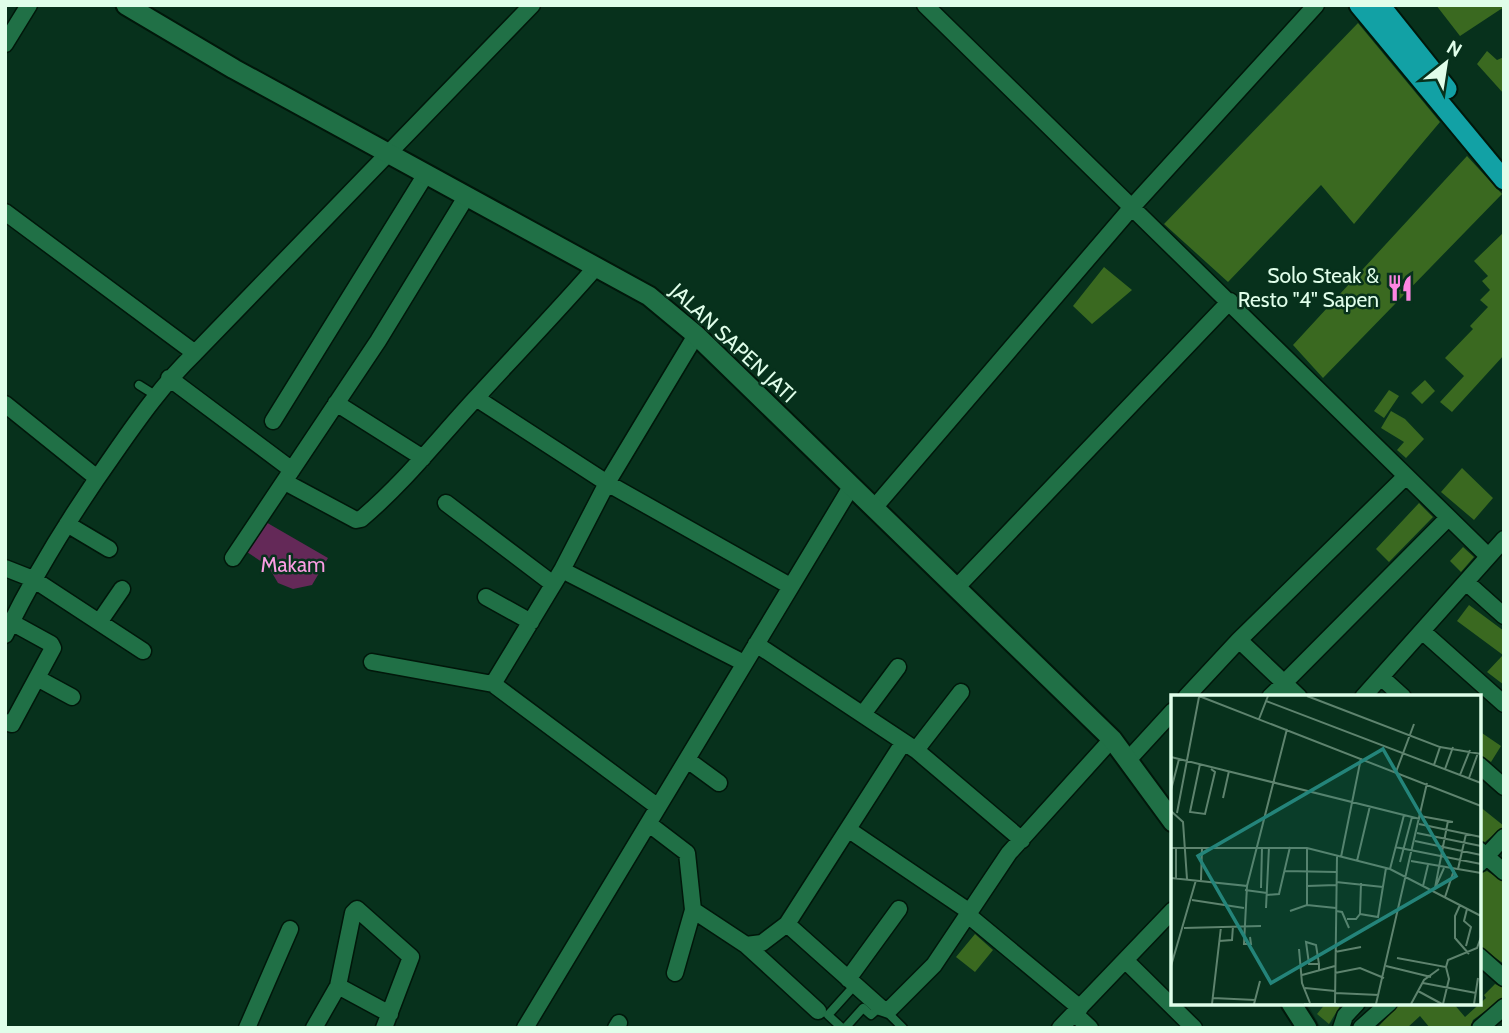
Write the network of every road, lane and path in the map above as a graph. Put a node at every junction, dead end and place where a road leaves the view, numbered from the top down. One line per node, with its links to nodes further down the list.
1 (29, 5): 8 (street)
2 (126, 5): 10 (street, JALAN SAPEN JATI)
3 (532, 5): 10 (street)
4 (925, 5): 15 (street)
5 (1316, 5): 15 (street)
6 (1359, 5): 9 (main road)
7 (1380, 5): 9 (main road)
8 (5, 44)
9 (1425, 71): 11 (main road); 13 (main road)
10 (390, 154): 12 (street, JALAN SAPEN JATI); 20 (street)
11 (1504, 162)
12 (426, 174): 14 (street, JALAN SAPEN JATI); 27 (street)
13 (1504, 180)
14 (466, 197): 17 (street, JALAN SAPEN JATI); 25 (street)
15 (1133, 206): 18 (street); 36 (street)
16 (5, 212): 20 (street)
17 (596, 267): 19 (street, JALAN SAPEN JATI); 24 (street)
18 (1230, 301): 30 (street); 50 (street)
19 (696, 335): 32 (street); 33 (street, JALAN SAPEN JATI)
20 (195, 354): 21 (street)
21 (169, 378): 23 (street); 29 (street)
22 (139, 385): 23 (lane)
23 (155, 395): 31 (street)
24 (475, 398): 28 (street); 32 (street)
25 (336, 403): 28 (street); 29 (street)
26 (5, 404): 31 (street)
27 (273, 421)
28 (423, 458): 34 (street)
29 (289, 476): 34 (street); 43 (street)
30 (1405, 477): 38 (street); 57 (street)
31 (97, 478): 39 (street)
32 (607, 483): 45 (street); 48 (street)
33 (851, 487): 36 (street, JALAN SAPEN JATI); 48 (street)
34 (381, 502): 37 (street)
35 (446, 503): 45 (street)
36 (874, 508): 50 (street, JALAN SAPEN JATI)
37 (396, 510)
38 (1448, 518): 42 (street); 66 (street)
39 (67, 524): 41 (street); 46 (street)
40 (1504, 539): 42 (street)
41 (108, 549)
42 (1488, 556): 47 (street)
43 (233, 558)
44 (5, 568): 46 (street)
45 (558, 577): 54 (street); 61 (street)
46 (33, 579): 53 (street); 55 (street)
47 (1466, 582): 52 (street); 56 (street)
48 (790, 586): 58 (street)
49 (122, 589): 53 (street)
50 (956, 589): 78 (street, JALAN SAPEN JATI)
51 (486, 597): 54 (street)
52 (1504, 616)
53 (100, 621): 59 (street)
54 (531, 622): 65 (street)
55 (8, 628): 64 (street)
56 (1422, 631): 63 (street); 74 (street)
57 (1239, 640): 66 (street); 68 (street)
58 (756, 644): 61 (street); 76 (street)
59 (143, 650)
60 (372, 662): 65 (street)
61 (744, 663): 81 (street)
62 (898, 667): 76 (street)
63 (1381, 677): 71 (street); 72 (street)
64 (37, 678): 73 (street); 77 (street)
65 (493, 684): 85 (street)
66 (1283, 685): 69 (street); 70 (street)
67 (961, 692): 79 (street)
68 (1188, 695)
69 (1272, 695)
70 (1296, 695)
71 (1365, 695)
72 (1401, 695)
73 (72, 697)
74 (1504, 704)
75 (1171, 713): 80 (street)
76 (863, 714): 79 (street)
77 (5, 722)
78 (1112, 738): 80 (street, JALAN SAPEN JATI); 90 (street)
79 (910, 746): 88 (street); 90 (street)
80 (1129, 759): 86 (street, JALAN SAPEN JATI)
81 (689, 761): 83 (street); 85 (street)
82 (1481, 767): 84 (street)
83 (719, 783)
84 (1504, 787)
85 (658, 807): 87 (street)
86 (1171, 819)
87 (649, 824): 94 (street); 116 (street)
88 (849, 830): 96 (street); 97 (street)
89 (1504, 837): 91 (street)
90 (1022, 840): 96 (street)
91 (1482, 857): 92 (street)
92 (1504, 872)
93 (899, 909): 104 (street)
94 (693, 910): 99 (street); 102 (street)
95 (1171, 912): 101 (street)
96 (969, 913): 110 (street); 111 (street)
97 (786, 924): 99 (street); 104 (street)
98 (290, 929): 114 (street)
99 (746, 945): 112 (street)
100 (1481, 958): 103 (street)
101 (1126, 961): 111 (street); 121 (street)
102 (675, 974)
103 (1504, 978)
104 (852, 982): 110 (street); 117 (lane)
105 (338, 986): 113 (street); 113 (street); 115 (street)
106 (1292, 1005): 122 (street)
107 (1355, 1005): 123 (street)
108 (1388, 1005): 124 (street)
109 (1504, 1007): 125 (street)
110 (882, 1008): 117 (lane); 118 (lane)
111 (1077, 1010): 119 (street); 120 (street)
112 (818, 1011)
113 (387, 1021)
114 (247, 1028)
115 (314, 1028)
116 (525, 1028)
117 (843, 1028)
118 (903, 1028)
119 (1060, 1028)
120 (1090, 1028)
121 (1194, 1028)
122 (1307, 1028)
123 (1341, 1028)
124 (1361, 1028)
125 (1480, 1028)

